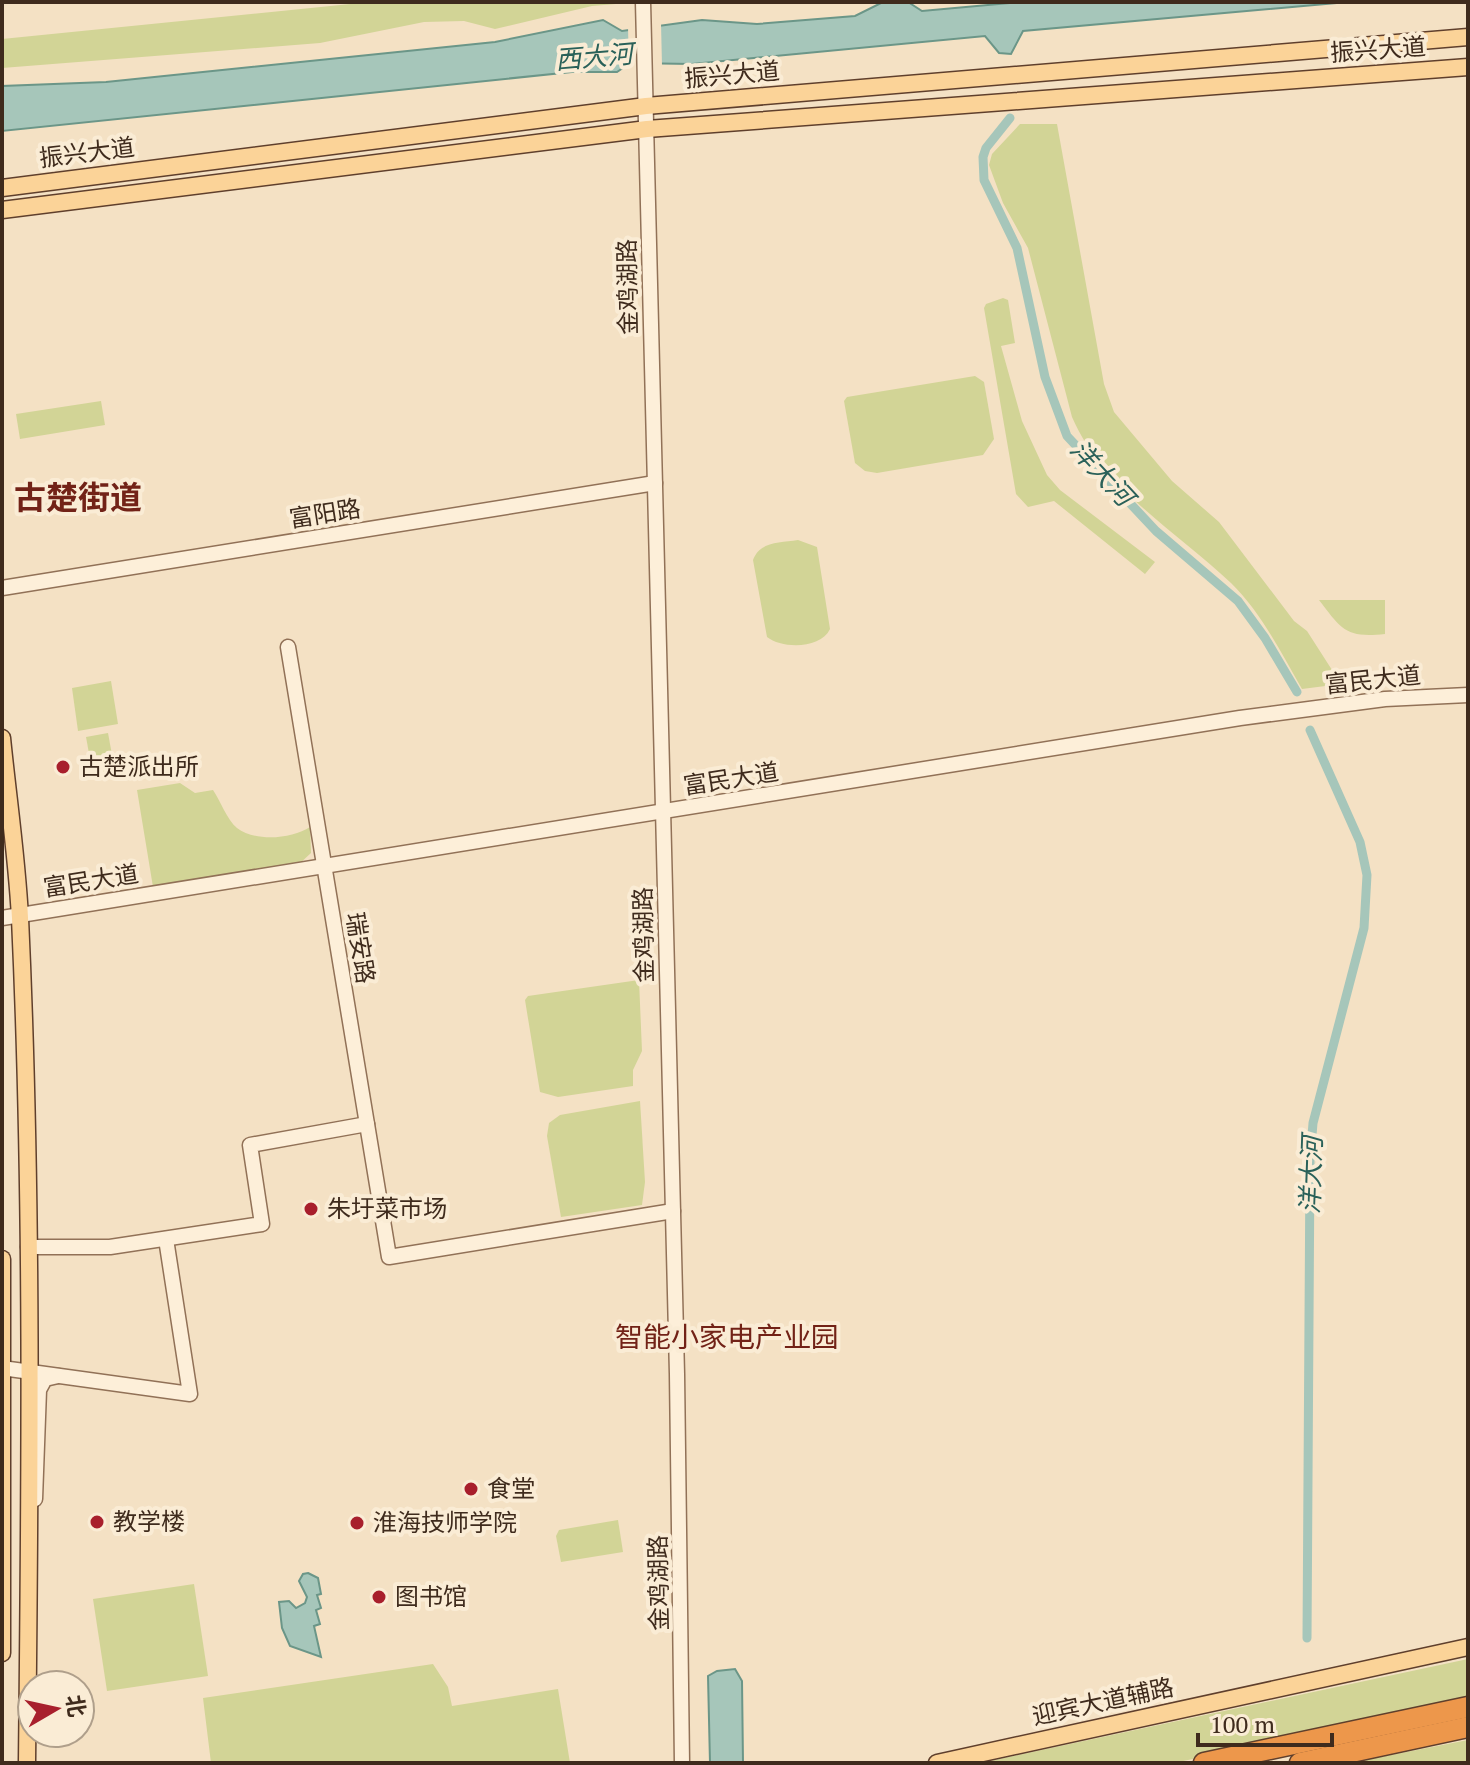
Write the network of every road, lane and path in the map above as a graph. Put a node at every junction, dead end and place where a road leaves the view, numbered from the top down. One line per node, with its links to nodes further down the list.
1 (644, 8): 4 (street, 金鸡湖路)
2 (1468, 37): 4 (main road, 振兴大道)
3 (1468, 67): 5 (main road, 振兴大道)
4 (646, 106): 5 (street, 金鸡湖路); 6 (main road, 振兴大道)
5 (647, 129): 7 (main road, 振兴大道); 8 (street, 金鸡湖路)
6 (2, 185)
7 (2, 212)
8 (655, 483): 9 (street, 富阳路); 13 (street, 金鸡湖路)
9 (2, 588)
10 (288, 647): 14 (street, 瑞安路)
11 (1468, 695): 13 (street, 富民大道)
12 (2, 738): 15 (main road)
13 (664, 811): 14 (street, 富民大道); 18 (street, 金鸡湖路)
14 (324, 865): 15 (street, 富民大道); 17 (street, 瑞安路)
15 (20, 915): 16 (street, 富民大道); 20 (main road)
16 (2, 918)
17 (367, 1124): 18 (street, 瑞安路); 19 (street)
18 (673, 1211): 31 (street, 金鸡湖路)
19 (166, 1239): 20 (street); 24 (street)
20 (28, 1247): 23 (main road)
21 (2, 1259): 22 (main road)
22 (3, 1368): 23 (street); 27 (main road)
23 (31, 1371): 24 (street); 25 (main road)
24 (60, 1376): 25 (street)
25 (30, 1531): 30 (main road)
26 (1468, 1647): 32 (main road, 迎宾大道辅路)
27 (2, 1653)
28 (1468, 1707): 33 (highway)
29 (1468, 1727): 34 (highway)
30 (27, 1763)
31 (682, 1763)
32 (937, 1763)
33 (1204, 1763)
34 (1300, 1763)

